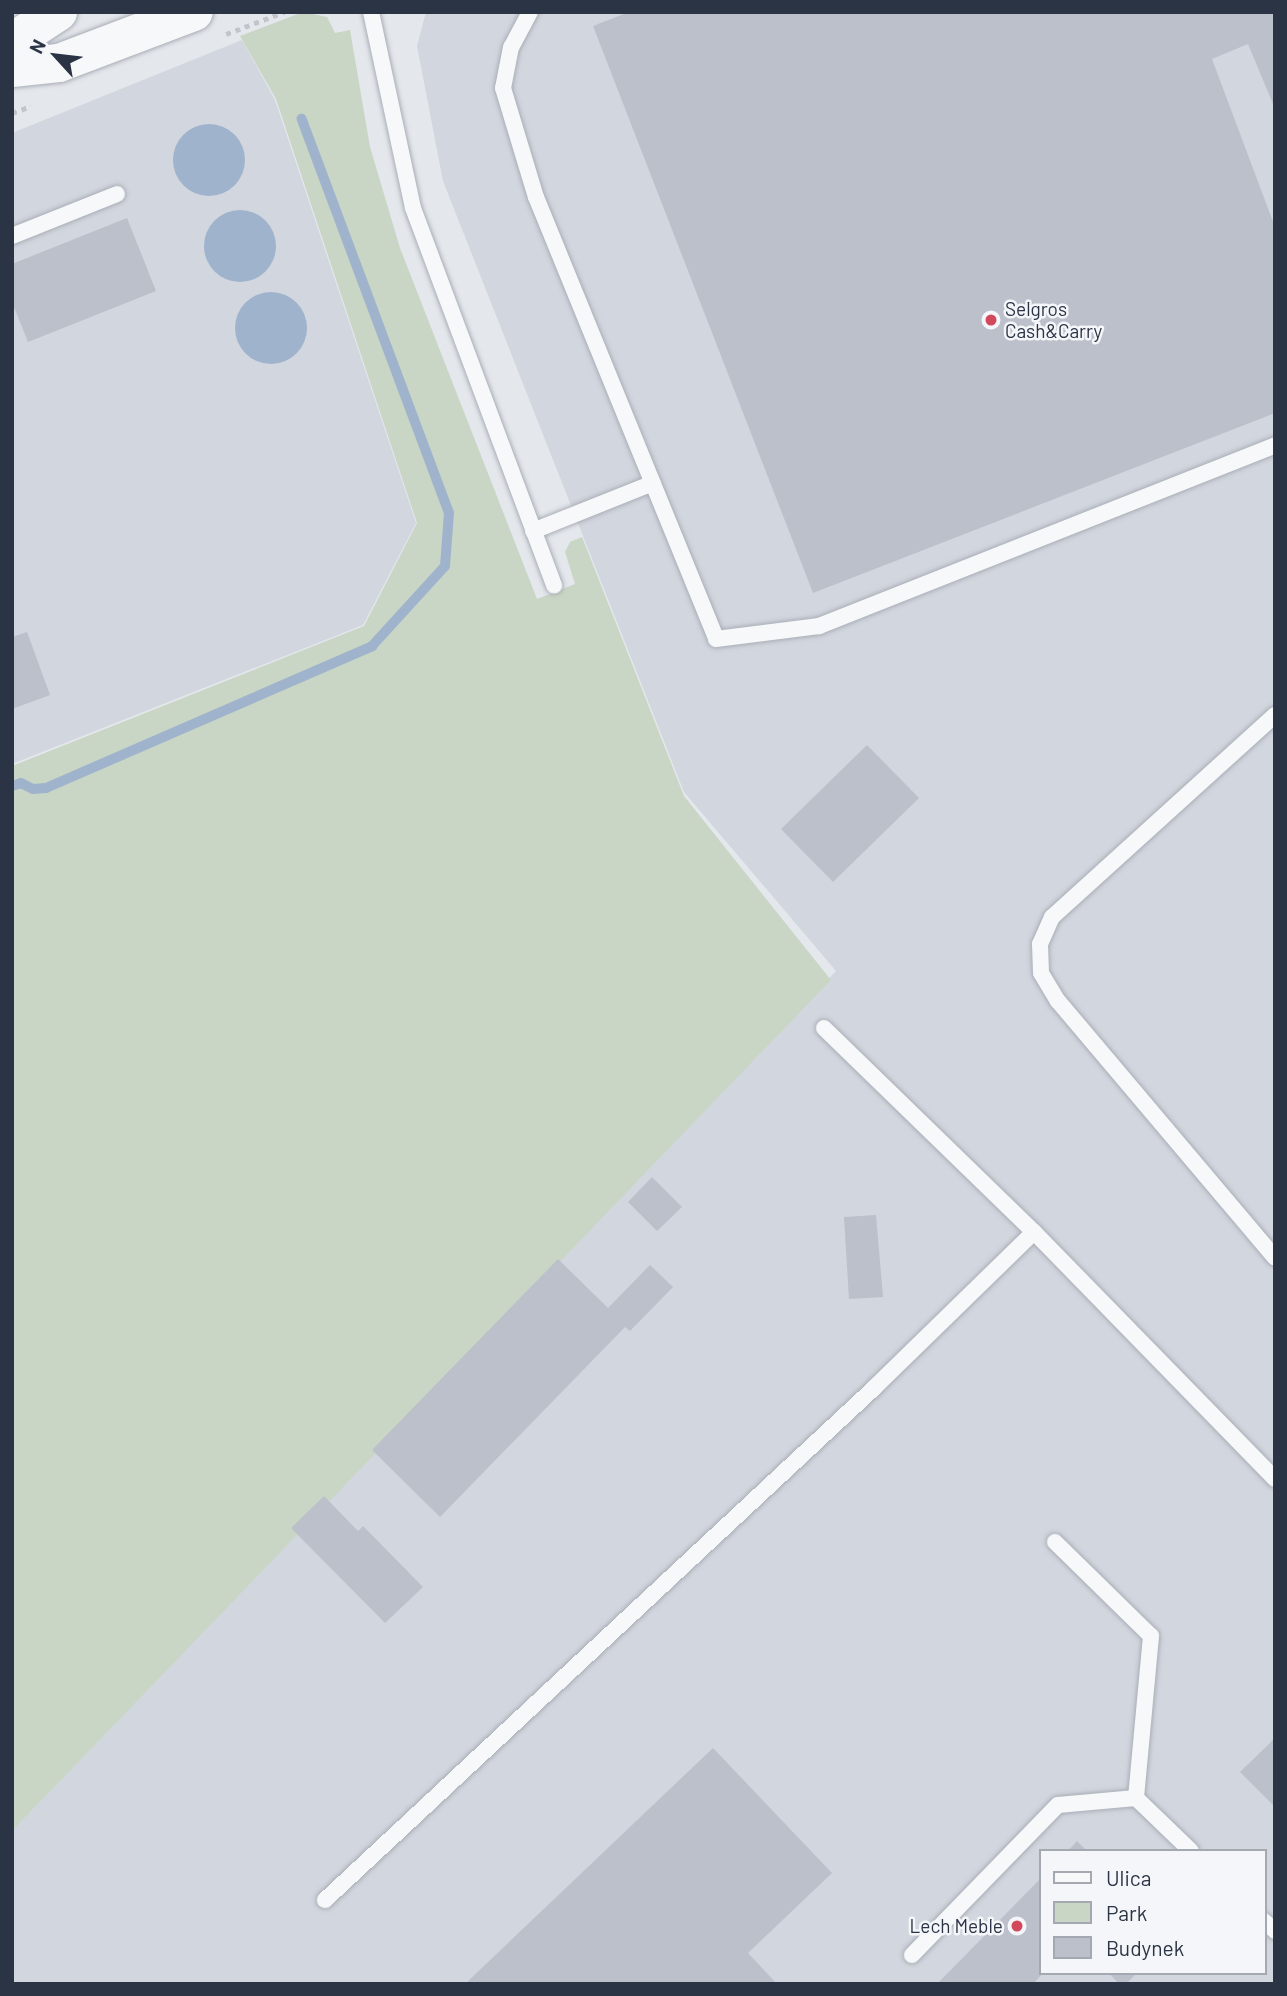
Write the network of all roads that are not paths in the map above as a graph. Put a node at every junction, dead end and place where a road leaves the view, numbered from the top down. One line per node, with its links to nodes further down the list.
1 (58, 12): 5 (street)
2 (194, 12): 6 (street)
3 (371, 12): 11 (lane)
4 (530, 12): 10 (lane)
5 (12, 42)
6 (12, 68)
7 (117, 194): 8 (lane)
8 (12, 236)
9 (1275, 444): 10 (lane)
10 (653, 483): 11 (lane)
11 (533, 531): 12 (lane)
12 (554, 585)
13 (1275, 715): 16 (lane)
14 (824, 1028): 15 (lane)
15 (1034, 1231): 17 (lane); 21 (lane)
16 (1275, 1258)
17 (1275, 1479)
18 (1055, 1542): 19 (lane)
19 (1136, 1798): 20 (lane); 22 (lane)
20 (1189, 1849)
21 (325, 1900)
22 (912, 1955)

